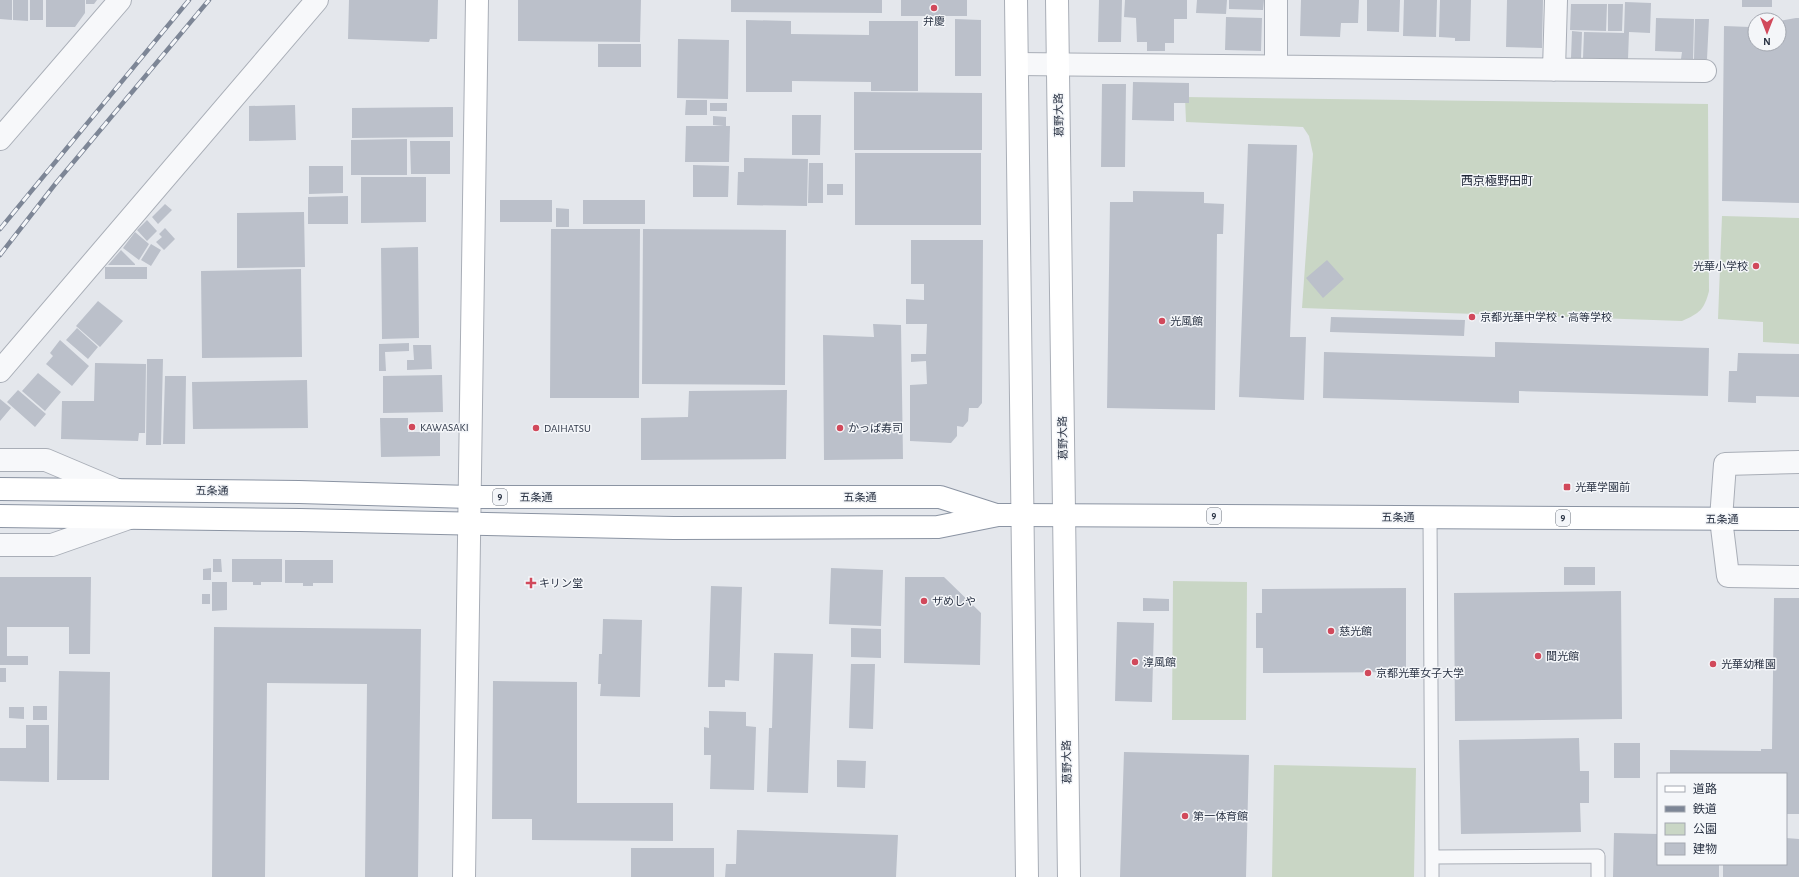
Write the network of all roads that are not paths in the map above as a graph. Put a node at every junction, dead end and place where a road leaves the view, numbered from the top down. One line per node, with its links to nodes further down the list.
1 (120, 0): 13 (street)
2 (317, 0): 14 (street)
3 (477, 0): 19 (main road)
4 (1016, 0): 8 (main road)
5 (1058, 0): 9 (main road, 葛野大路)
6 (1276, 0): 10 (street)
7 (1556, 0): 11 (street)
8 (1017, 64): 9 (street); 22 (main road)
9 (1058, 64): 10 (street); 23 (main road, 葛野大路)
10 (1276, 66): 11 (street)
11 (1554, 70): 12 (street)
12 (1705, 71)
13 (0, 139)
14 (0, 371)
15 (0, 460): 18 (street)
16 (1799, 462): 26 (street)
17 (0, 489): 18 (main road, 五条通 / 9)
18 (117, 490): 19 (main road, 五条通 / 9)
19 (470, 497): 20 (main road, 五条通 / 9); 28 (main road)
20 (998, 515): 22 (main road, 五条通 / 9); 28 (main road, 五条通 / 9)
21 (0, 516): 24 (main road, 五条通 / 9)
22 (1022, 516): 23 (main road, 五条通 / 9); 33 (main road)
23 (1064, 516): 25 (main road, 五条通 / 9); 34 (main road, 葛野大路)
24 (132, 517): 28 (main road, 五条通 / 9); 29 (street)
25 (1430, 517): 26 (main road, 五条通 / 9); 31 (lane)
26 (1721, 519): 27 (main road, 五条通 / 9); 30 (street)
27 (1799, 519)
28 (468, 524): 32 (main road)
29 (0, 545)
30 (1799, 578)
31 (1432, 857): 35 (lane); 36 (lane)
32 (464, 877)
33 (1027, 877)
34 (1069, 877)
35 (1432, 877)
36 (1598, 877)

